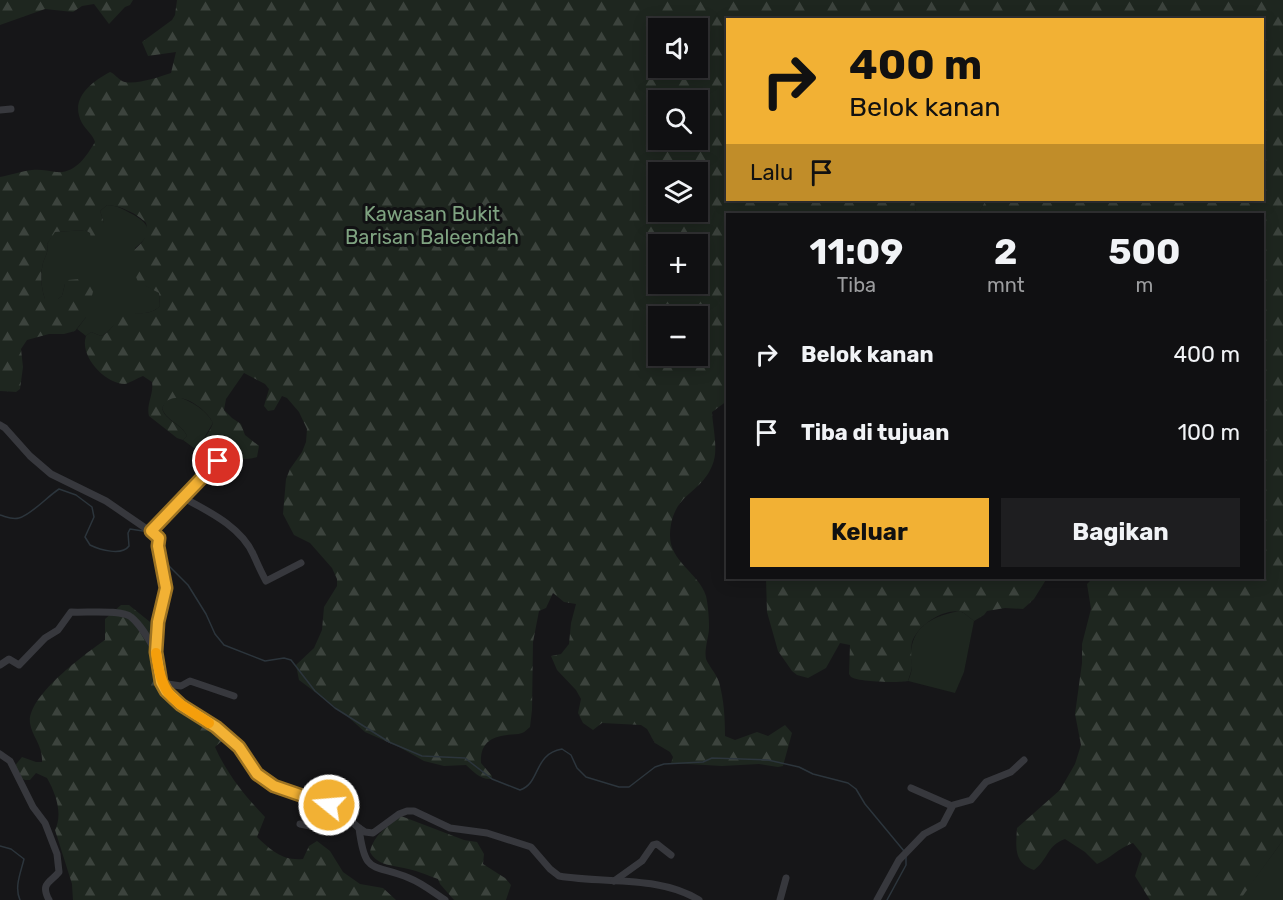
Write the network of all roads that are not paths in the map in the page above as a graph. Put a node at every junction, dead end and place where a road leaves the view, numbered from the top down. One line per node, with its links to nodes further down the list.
1 (11, 109): 2 (street)
2 (0, 110)
3 (0, 425): 6 (street)
4 (218, 461): 5 (street)
5 (182, 497): 6 (street); 7 (street)
6 (151, 531): 8 (street)
7 (301, 563)
8 (156, 652): 9 (street); 10 (street)
9 (0, 665)
10 (161, 682): 11 (street); 15 (street)
11 (234, 696)
12 (0, 754): 22 (street)
13 (1024, 760): 16 (street)
14 (910, 788): 16 (street)
15 (310, 799): 17 (street); 18 (street)
16 (952, 806): 26 (street)
17 (300, 824)
18 (359, 828): 21 (street); 23 (street)
19 (671, 855): 21 (street)
20 (786, 878): 25 (street)
21 (614, 881): 24 (street)
22 (49, 900)
23 (445, 900)
24 (699, 900)
25 (780, 900)
26 (877, 900)

